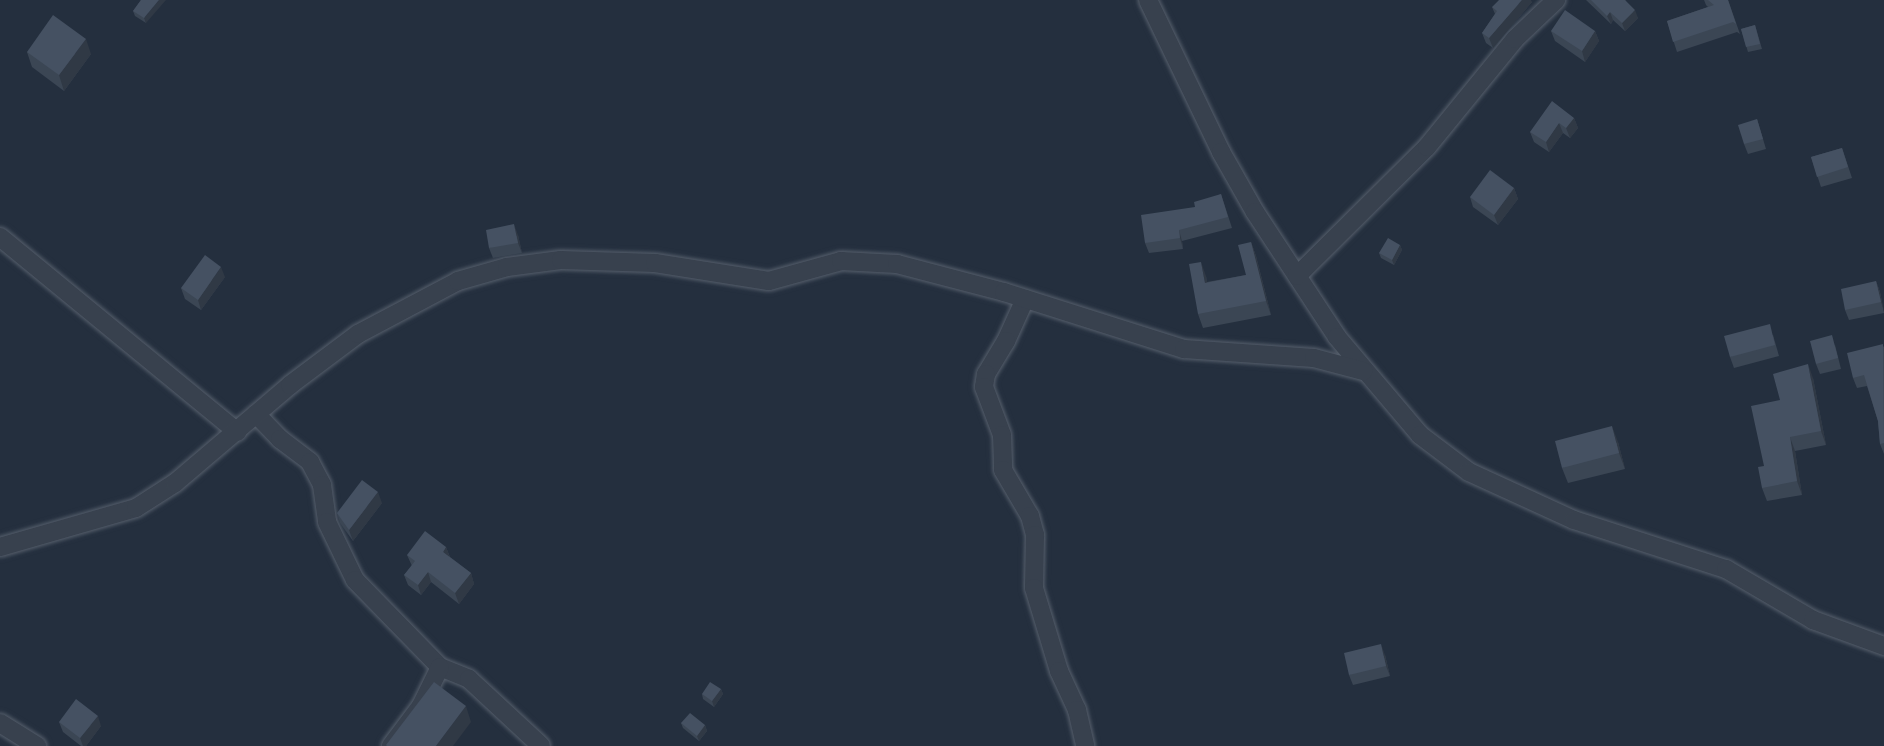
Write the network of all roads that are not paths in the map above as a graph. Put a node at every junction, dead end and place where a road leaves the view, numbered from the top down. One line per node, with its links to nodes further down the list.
1 (1148, 0): 4 (street)
2 (1556, 0): 4 (street)
3 (0, 237): 10 (street)
4 (1297, 276): 6 (street)
5 (1025, 299): 7 (street); 9 (street); 18 (street)
6 (1337, 337): 7 (street); 8 (street)
7 (1314, 358): 8 (street)
8 (1363, 371): 12 (street)
9 (256, 414): 10 (street); 13 (street)
10 (237, 432): 11 (street)
11 (0, 547)
12 (1884, 646)
13 (440, 667): 16 (street); 17 (street)
14 (0, 723): 15 (street)
15 (37, 746)
16 (391, 746)
17 (541, 746)
18 (1085, 746)

